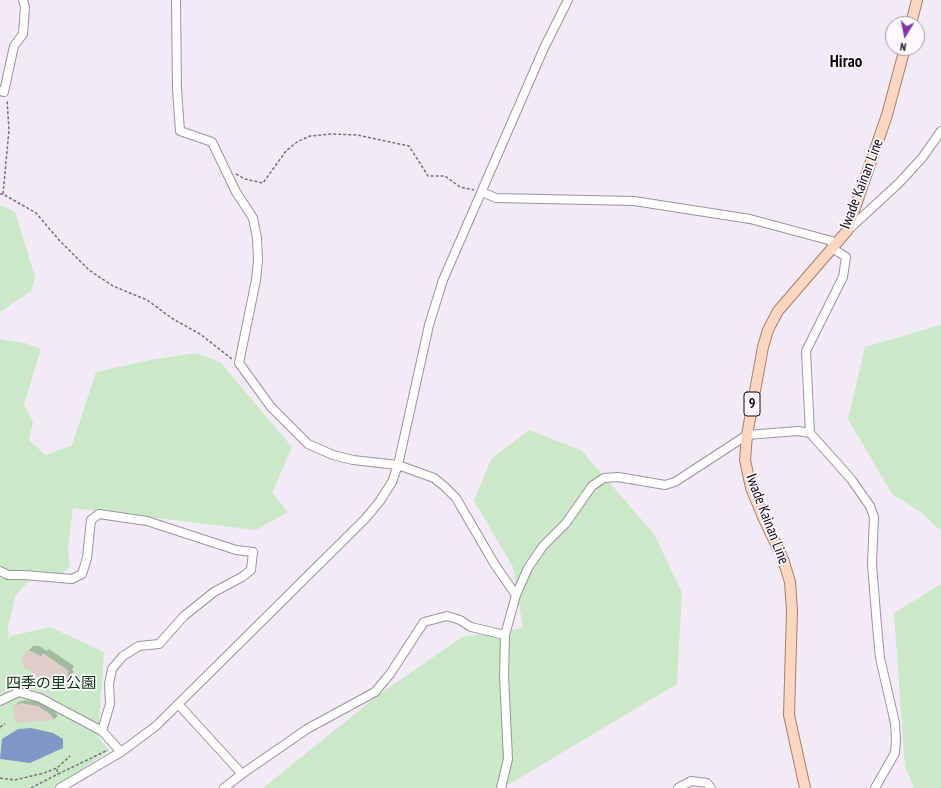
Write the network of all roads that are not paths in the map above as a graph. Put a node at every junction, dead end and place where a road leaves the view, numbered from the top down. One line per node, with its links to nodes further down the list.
1 (24, 0): 7 (street)
2 (176, 0): 14 (street)
3 (568, 0): 9 (street)
4 (917, 0): 5 (main road)
5 (913, 16)
6 (903, 56): 10 (main road, Iwade Kainan Line / 9)
7 (2, 92)
8 (941, 131): 10 (street)
9 (482, 192): 11 (street); 14 (street)
10 (847, 231): 11 (main road, Iwade Kainan Line / 9)
11 (832, 248): 12 (street); 13 (main road, Iwade Kainan Line / 9)
12 (810, 433): 13 (street); 29 (street)
13 (747, 435): 16 (street); 28 (main road, Iwade Kainan Line / 9)
14 (398, 465): 16 (street); 19 (street)
15 (0, 570): 20 (street)
16 (516, 595): 17 (street)
17 (505, 635): 22 (street); 25 (street)
18 (0, 701): 20 (street)
19 (179, 705): 21 (street); 22 (street)
20 (102, 731): 21 (street)
21 (119, 750): 23 (street)
22 (242, 774): 24 (street)
23 (60, 788)
24 (224, 788)
25 (501, 788)
26 (678, 788): 27 (street)
27 (711, 788)
28 (805, 788)
29 (875, 788)

